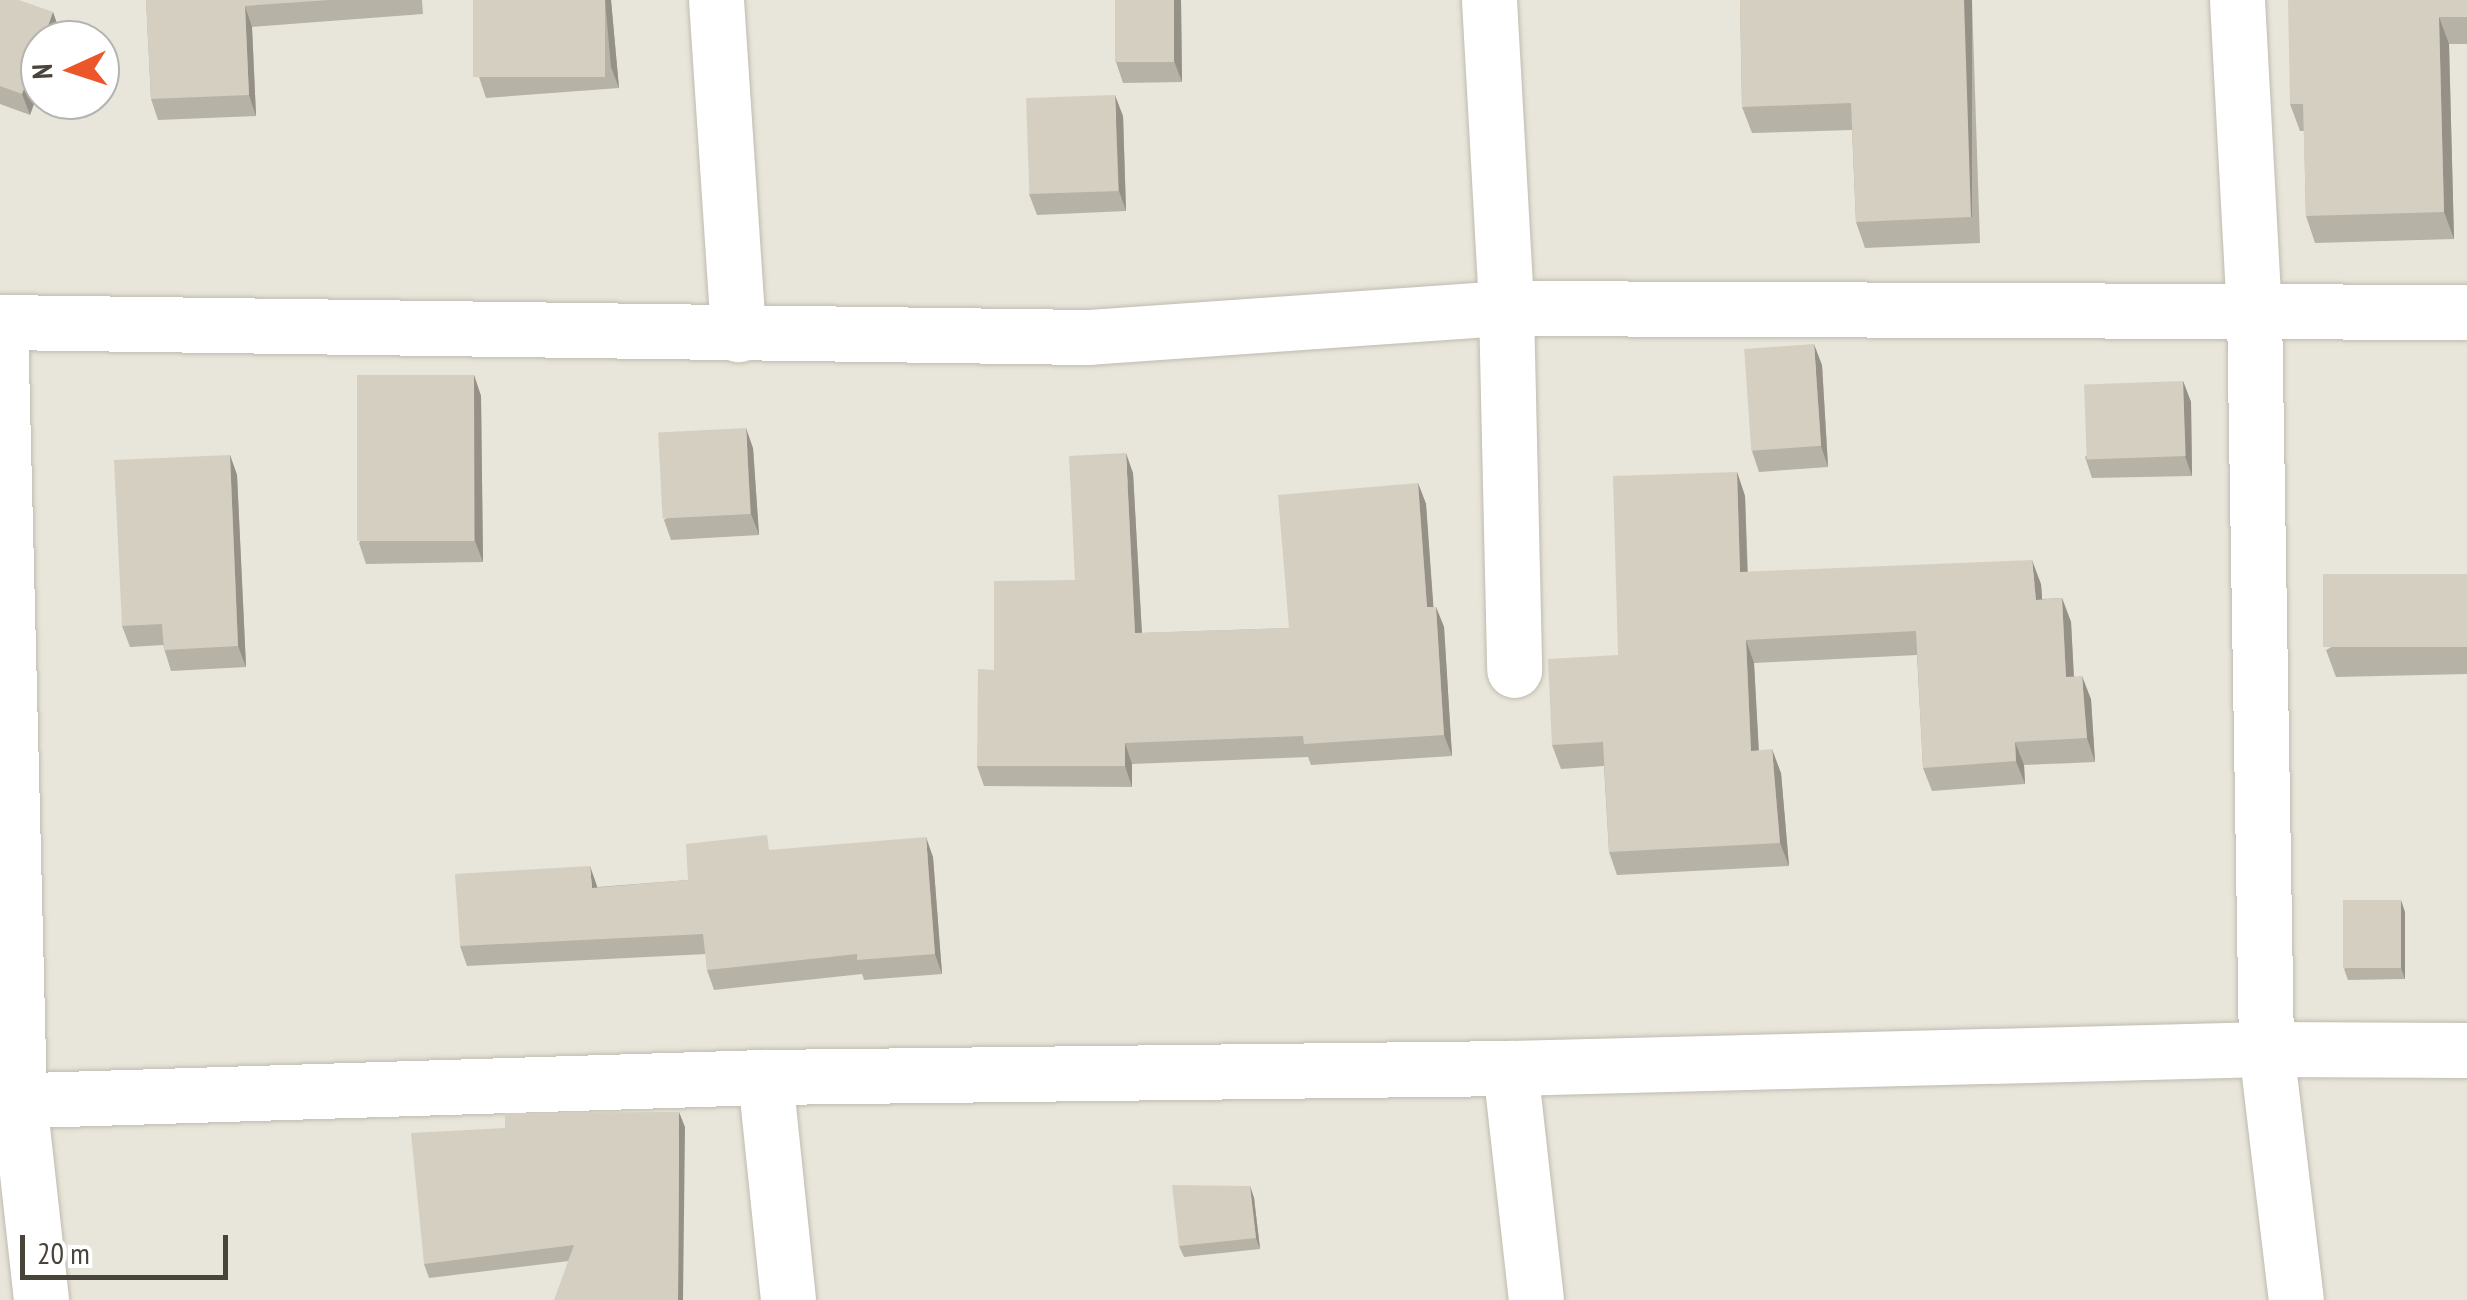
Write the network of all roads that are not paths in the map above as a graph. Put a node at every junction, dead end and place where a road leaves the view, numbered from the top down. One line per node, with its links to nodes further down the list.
1 (716, 0): 8 (street)
2 (1489, 0): 4 (street)
3 (2237, 0): 5 (street)
4 (1506, 308): 5 (street); 8 (street); 9 (street)
5 (2254, 309): 6 (street); 10 (street)
6 (2467, 312)
7 (0, 322): 8 (street); 14 (street)
8 (738, 334)
9 (1514, 670)
10 (2266, 1050): 11 (street); 12 (street); 18 (street)
11 (2467, 1050)
12 (1510, 1068): 13 (street); 17 (street)
13 (765, 1077): 14 (street); 16 (street)
14 (10, 1100): 15 (street)
15 (41, 1300)
16 (788, 1300)
17 (1536, 1300)
18 (2296, 1300)

